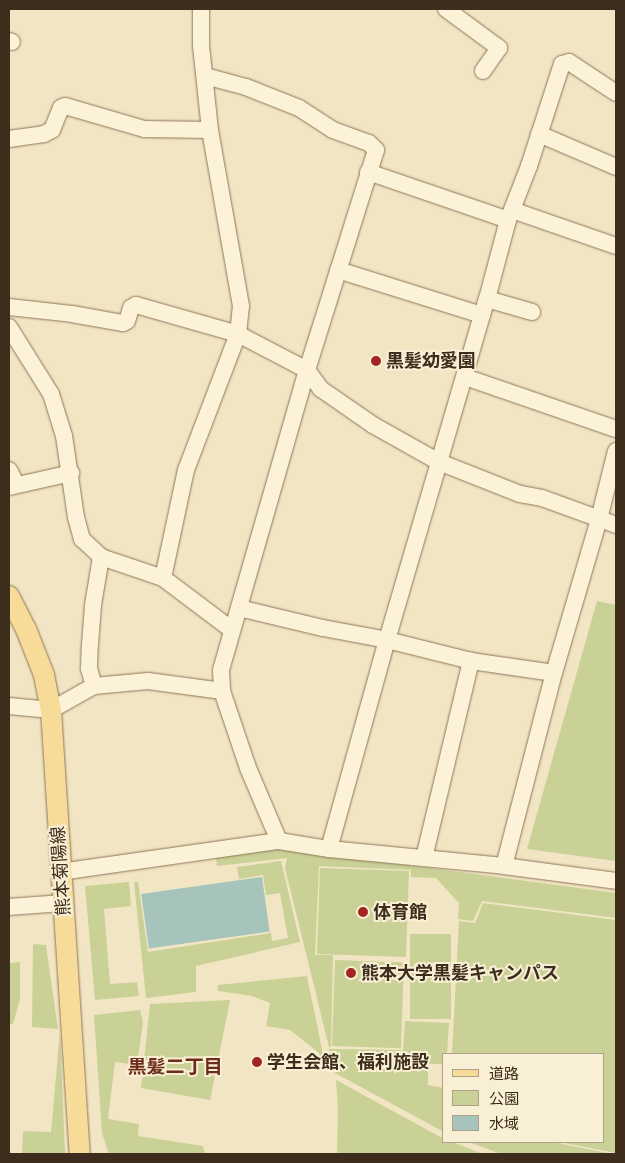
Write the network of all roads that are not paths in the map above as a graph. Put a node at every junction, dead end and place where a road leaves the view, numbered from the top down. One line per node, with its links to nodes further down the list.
1 (201, 9): 4 (street)
2 (446, 9): 3 (street)
3 (483, 72)
4 (205, 76): 6 (street); 10 (street)
5 (616, 93): 7 (street)
6 (210, 130): 8 (street); 19 (street)
7 (539, 134): 9 (street); 11 (street)
8 (9, 139)
9 (616, 167)
10 (368, 172): 11 (street); 13 (street)
11 (510, 215): 12 (street); 14 (street)
12 (616, 246)
13 (338, 270): 17 (street); 20 (street)
14 (487, 299): 16 (street); 17 (street)
15 (9, 307): 19 (street)
16 (532, 312)
17 (482, 315): 21 (street)
18 (9, 327): 25 (street)
19 (238, 334): 20 (street); 30 (street)
20 (307, 370): 24 (street); 32 (street)
21 (464, 377): 22 (street); 24 (street)
22 (616, 429)
23 (616, 451): 27 (street)
24 (439, 462): 27 (street); 34 (street)
25 (71, 474): 26 (street); 29 (street)
26 (11, 480)
27 (599, 519): 28 (street); 36 (street)
28 (616, 525)
29 (101, 557): 30 (street); 37 (street)
30 (163, 578): 33 (street)
31 (9, 596): 40 (main road, 熊本菊陽線)
32 (239, 608): 33 (street); 34 (street)
33 (232, 630): 38 (street)
34 (387, 640): 35 (street); 42 (street)
35 (471, 661): 36 (street); 43 (street)
36 (554, 673): 44 (street)
37 (94, 686): 38 (street); 40 (street)
38 (222, 692): 41 (street)
39 (9, 706): 40 (street)
40 (51, 710): 45 (main road, 熊本菊陽線)
41 (279, 841): 42 (street); 45 (street)
42 (329, 849): 43 (street)
43 (424, 858): 44 (street)
44 (504, 866): 46 (street)
45 (60, 872): 47 (main road, 熊本菊陽線)
46 (616, 881)
47 (63, 903): 48 (street); 49 (main road, 熊本菊陽線)
48 (9, 907)
49 (80, 1154)

